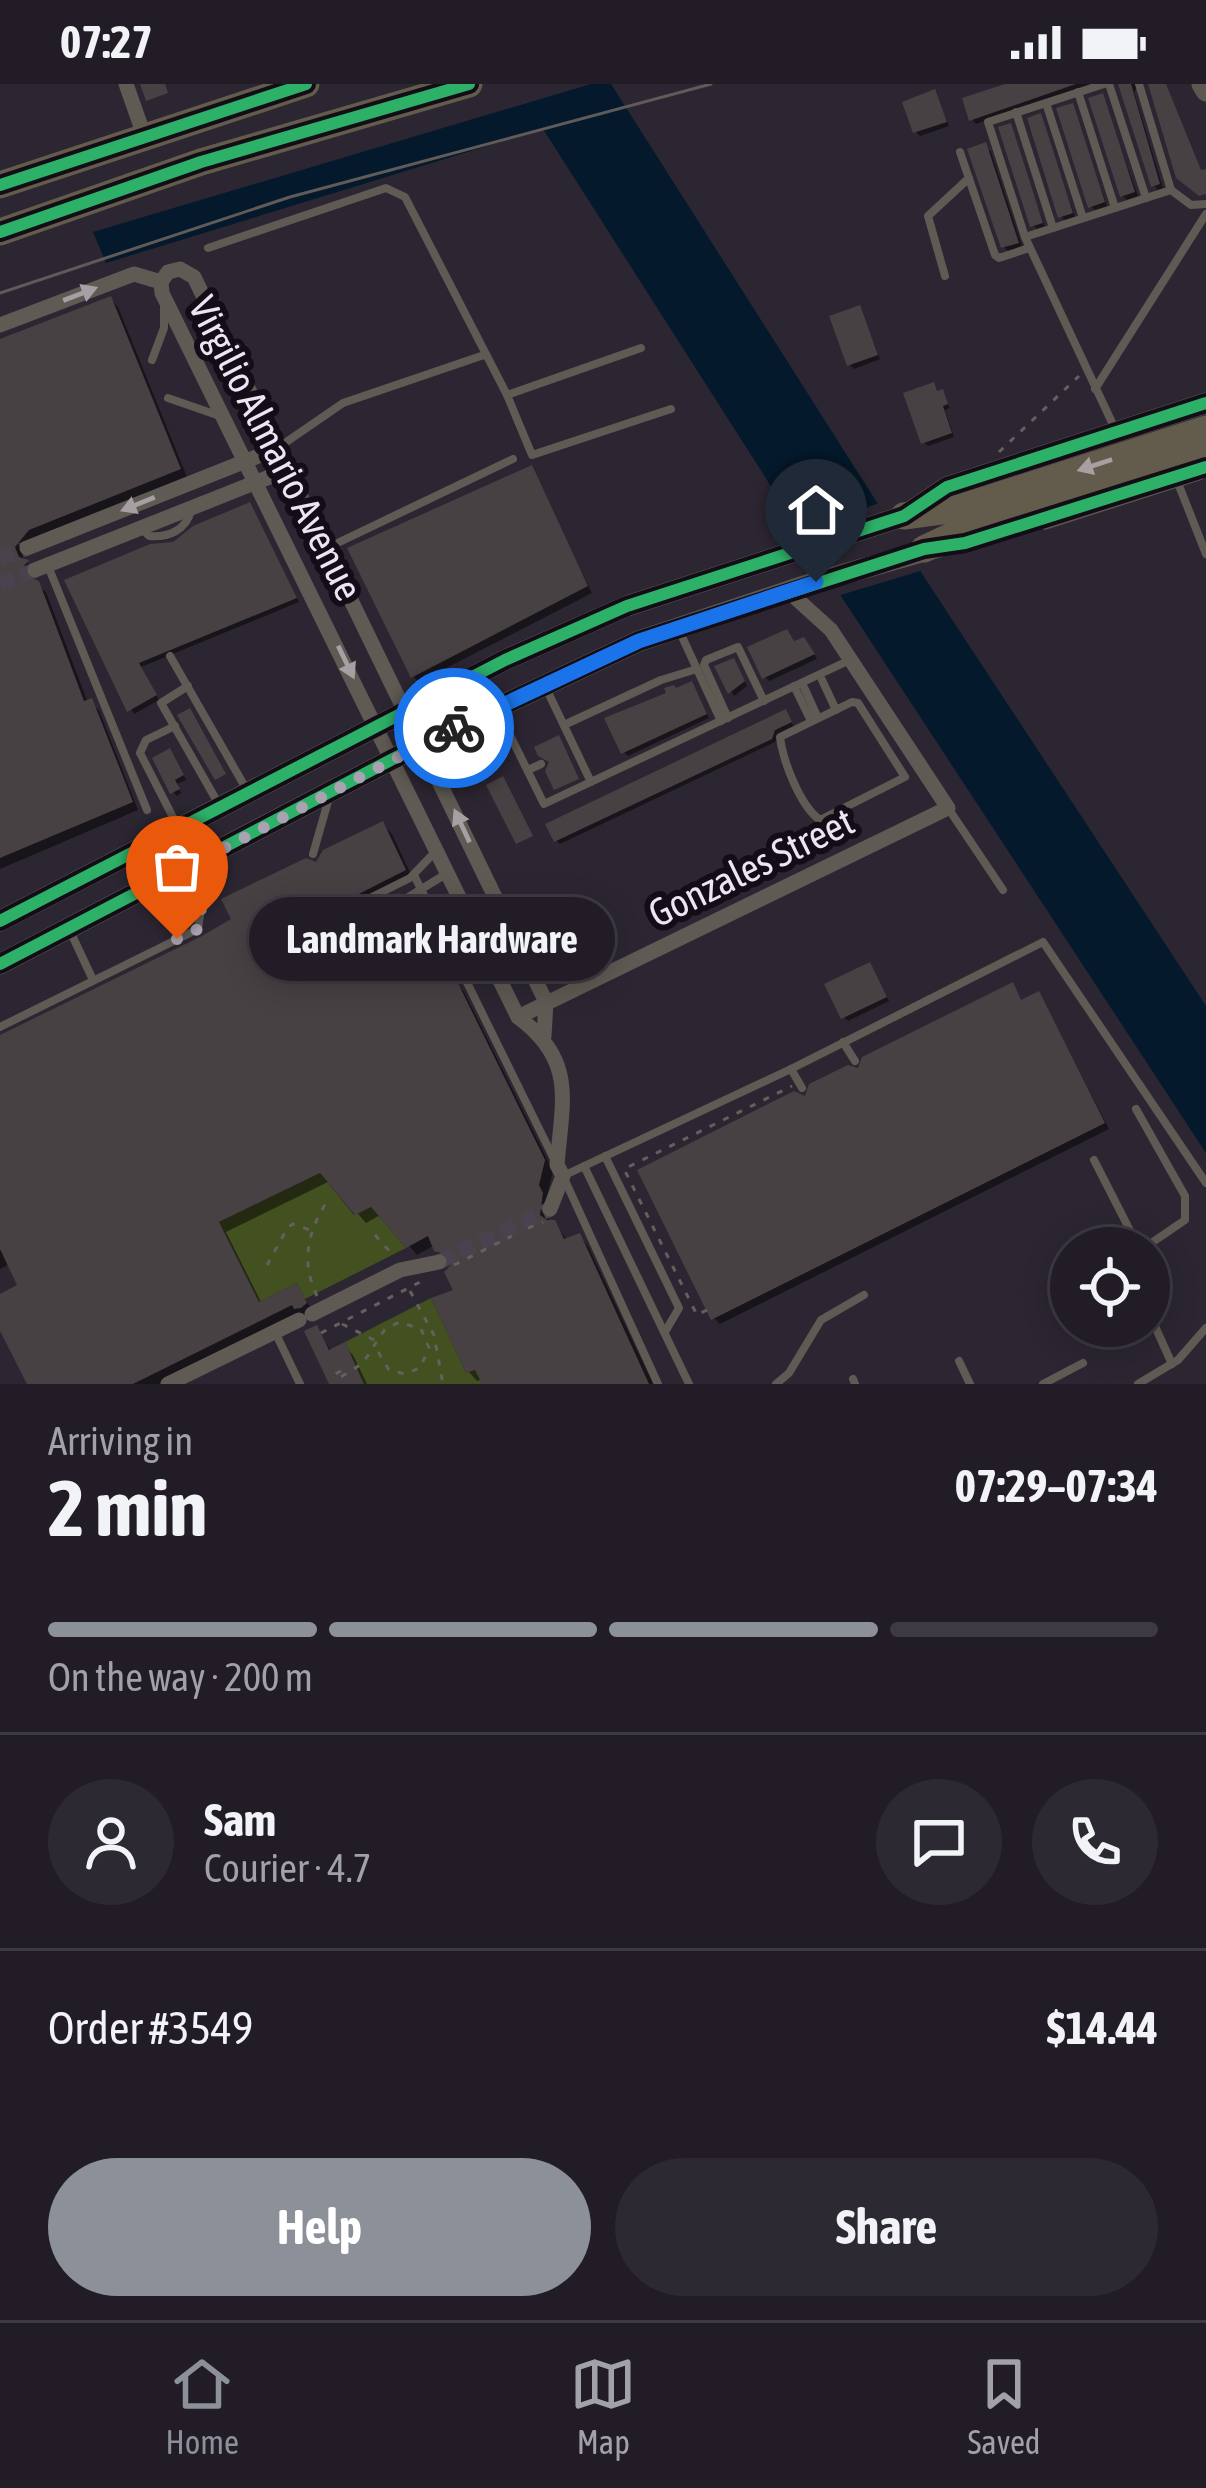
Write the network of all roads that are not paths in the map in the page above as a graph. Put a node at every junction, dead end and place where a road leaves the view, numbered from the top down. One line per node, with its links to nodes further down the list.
1 (126, 84): 9 (street)
2 (306, 84): 9 (highway)
3 (469, 84): 20 (highway)
4 (1106, 84): 6 (lane); 14 (lane)
5 (1139, 84): 13 (lane)
6 (1078, 92): 7 (lane); 16 (lane)
7 (1046, 103): 8 (lane); 18 (lane)
8 (1016, 112): 19 (lane); 21 (lane)
9 (144, 135): 12 (highway)
10 (960, 152): 11 (lane)
11 (969, 178): 23 (lane); 24 (lane)
12 (0, 185)
13 (1171, 190): 14 (lane); 15 (lane)
14 (1146, 198): 16 (lane)
15 (1206, 204)
16 (1115, 208): 18 (lane)
17 (1206, 214): 30 (lane)
18 (1083, 218): 19 (lane)
19 (1054, 228): 21 (lane)
20 (0, 232)
21 (1025, 237): 23 (lane)
22 (208, 248): 28 (lane)
23 (1029, 248): 30 (lane)
24 (945, 276)
25 (161, 287): 26 (street, one-way to 25); 29 (lane); 35 (street, Virgilio Almario Avenue); 38 (street, Virgilio Almario Avenue)
26 (0, 325)
27 (641, 347): 31 (lane)
28 (484, 355): 31 (lane); 38 (lane)
29 (152, 360)
30 (1094, 390): 37 (lane)
31 (507, 395): 34 (lane)
32 (168, 398): 35 (lane)
33 (1206, 404): 37 (main road)
34 (671, 410)
35 (228, 425): 41 (street, Virgilio Almario Avenue)
36 (1206, 429): 47 (highway, one-way to 47)
37 (1117, 432): 46 (main road)
38 (276, 449): 41 (street); 43 (street, Virgilio Almario Avenue)
39 (1206, 454): 47 (highway)
40 (513, 459): 49 (lane)
41 (246, 461): 45 (street, Virgilio Almario Avenue); 48 (street, one-way to 48)
42 (1206, 467): 44 (main road)
43 (286, 470): 45 (street); 49 (street, Virgilio Almario Avenue)
44 (1176, 478): 50 (lane); 51 (main road)
45 (257, 482): 52 (street); 70 (street, Virgilio Almario Avenue, one-way to 70)
46 (901, 517): 47 (highway); 65 (main road)
47 (959, 520): 51 (highway)
48 (29, 543)
49 (326, 549): 65 (street, Virgilio Almario Avenue)
50 (1205, 549)
51 (921, 550): 53 (main road)
52 (42, 567): 80 (lane)
53 (788, 591): 54 (main road); 56 (street)
54 (678, 627): 57 (lane); 59 (main road)
55 (170, 656): 61 (lane)
56 (853, 658): 60 (lane); 79 (street)
57 (697, 669): 66 (lane); 68 (lane)
58 (822, 680): 64 (lane)
59 (544, 684): 63 (main road); 68 (lane)
60 (798, 684): 62 (lane); 67 (lane)
61 (188, 686): 69 (lane); 77 (lane)
62 (764, 700): 66 (lane); 66 (lane)
63 (497, 707): 71 (main road); 74 (lane)
64 (836, 710): 67 (lane); 67 (lane)
65 (407, 711): 70 (main road); 71 (street, Virgilio Almario Avenue)
66 (724, 719): 75 (lane)
67 (814, 720)
68 (564, 725): 75 (lane)
69 (175, 726): 78 (lane); 81 (lane)
70 (377, 726): 72 (street, Virgilio Almario Avenue); 77 (main road)
71 (423, 744): 72 (main road); 95 (street, Virgilio Almario Avenue, one-way to 71)
72 (393, 759): 76 (main road); 82 (street, Virgilio Almario Avenue)
73 (542, 764): 74 (lane)
74 (528, 770): 75 (lane)
75 (591, 782)
76 (330, 792): 83 (lane); 84 (main road)
77 (249, 793): 78 (main road)
78 (221, 807): 81 (main road)
79 (948, 808): 88 (lane); 95 (street, Gonzales Street)
80 (147, 810)
81 (179, 829): 89 (main road)
82 (437, 850): 85 (street, Virgilio Almario Avenue); 86 (lane)
83 (314, 854)
84 (188, 867): 90 (main road); 94 (lane)
85 (448, 872): 87 (lane); 91 (street, Virgilio Almario Avenue)
86 (413, 875): 87 (lane); 87 (lane)
87 (420, 887): 93 (lane)
88 (1003, 890)
89 (0, 921)
90 (69, 929): 92 (main road); 94 (lane)
91 (486, 950): 93 (lane); 96 (street, Virgilio Almario Avenue)
92 (0, 964)
93 (458, 970): 107 (lane)
94 (93, 980): 97 (lane)
95 (546, 1002): 96 (street, Gonzales Street); 98 (street)
96 (518, 1017): 98 (street)
97 (0, 1027)
98 (544, 1036): 107 (street)
99 (843, 1042): 100 (lane); 101 (lane); 108 (lane)
100 (855, 1061)
101 (791, 1069): 102 (lane); 104 (lane)
102 (800, 1085)
103 (1136, 1109): 111 (lane)
104 (605, 1156): 106 (lane); 116 (lane)
105 (1094, 1160): 110 (lane)
106 (584, 1166): 107 (lane); 116 (lane)
107 (560, 1171): 109 (street); 124 (lane)
108 (1206, 1183)
109 (550, 1209)
110 (1131, 1227)
111 (1170, 1230)
112 (445, 1264): 115 (street)
113 (864, 1295): 121 (lane)
114 (1206, 1328): 120 (lane)
115 (275, 1332): 122 (street); 123 (lane)
116 (665, 1332): 125 (lane)
117 (1164, 1347): 120 (lane)
118 (958, 1361): 128 (lane)
119 (1083, 1363): 129 (lane)
120 (1172, 1364): 130 (lane)
121 (789, 1373): 126 (lane); 127 (lane)
122 (168, 1384)
123 (300, 1384)
124 (658, 1384)
125 (688, 1384)
126 (776, 1384)
127 (794, 1384)
128 (970, 1384)
129 (1042, 1384)
130 (1138, 1384)

